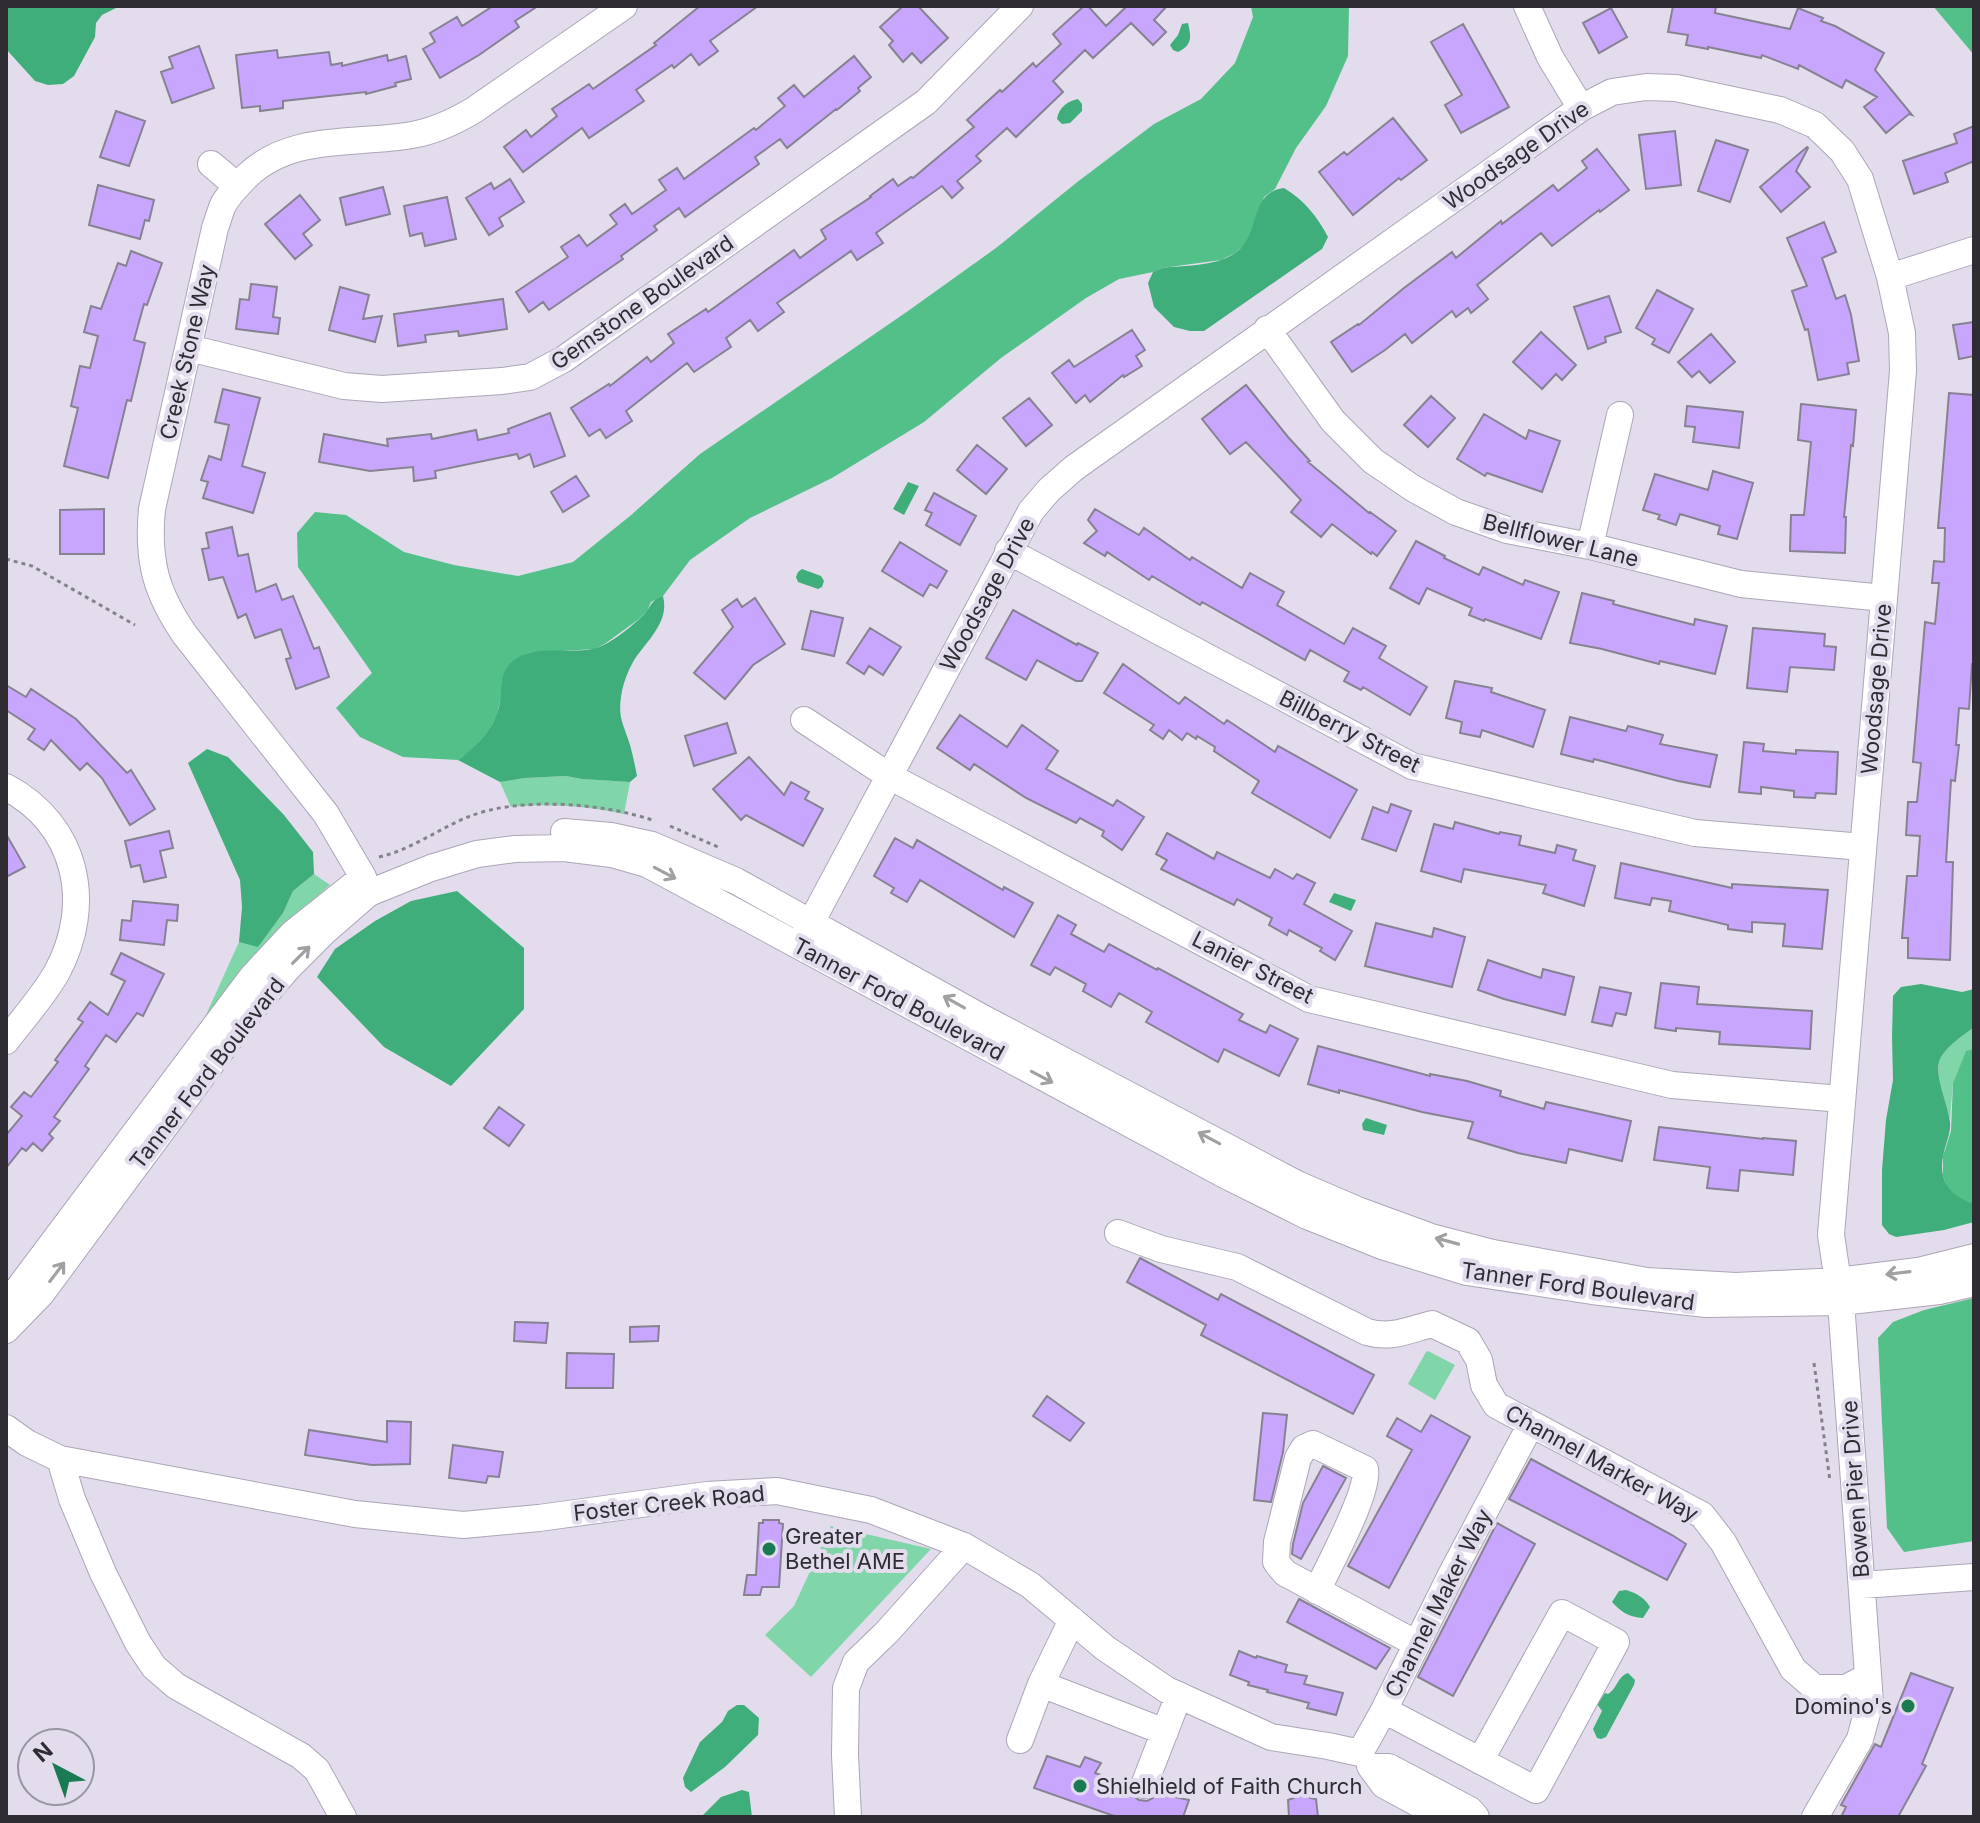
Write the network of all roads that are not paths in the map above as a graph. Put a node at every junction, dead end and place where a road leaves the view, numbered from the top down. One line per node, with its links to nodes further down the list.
1 (624, 6): 6 (street, Creek Stone Way)
2 (1527, 6): 4 (street)
3 (1008, 10): 10 (street, Gemstone Boulevard)
4 (1581, 108): 8 (street, Woodsage Drive); 9 (street, Woodsage Drive)
5 (211, 164): 6 (street)
6 (237, 186): 10 (street, Creek Stone Way)
7 (1974, 250): 8 (street)
8 (1890, 277): 14 (street, Woodsage Drive)
9 (1267, 329): 12 (street, Bellflower Lane); 13 (street, Woodsage Drive)
10 (189, 348): 19 (street, Creek Stone Way)
11 (1620, 415): 12 (street)
12 (1590, 546): 14 (street, Bellflower Lane)
13 (1008, 551): 16 (street, Woodsage Drive); 18 (street, Billberry Street)
14 (1884, 598): 18 (street, Woodsage Drive)
15 (804, 720): 16 (street, Lanier Street)
16 (889, 776): 20 (street, Woodsage Drive); 22 (street, Lanier Street)
17 (6, 787): 21 (street)
18 (1863, 847): 22 (street, Woodsage Drive)
19 (366, 885): 20 (street, Tanner Ford Boulevard); 27 (street, Tanner Ford Boulevard); 28 (street, Tanner Ford Boulevard, one-way to 19)
20 (805, 934): 26 (street, Tanner Ford Boulevard)
21 (6, 1041)
22 (1842, 1099): 26 (street, Woodsage Drive)
23 (1118, 1233): 29 (street, Channel Marker Way)
24 (1974, 1257): 26 (street, Tanner Ford Boulevard, one-way to 26)
25 (1974, 1283): 26 (street, Tanner Ford Boulevard)
26 (1839, 1291): 34 (street, Bowen Pier Drive)
27 (6, 1301)
28 (6, 1330)
29 (1531, 1424): 37 (street, Channel Maker Way); 38 (street, Channel Marker Way)
30 (6, 1428): 31 (street, Foster Creek Road)
31 (60, 1459): 32 (street, Foster Creek Road); 47 (street)
32 (964, 1546): 36 (street, Foster Creek Road); 48 (street)
33 (1974, 1577): 34 (street)
34 (1862, 1585): 38 (street, Bowen Pier Drive)
35 (1317, 1591): 35 (street); 37 (street)
36 (1072, 1620): 39 (street); 40 (street, Foster Creek Road)
37 (1417, 1644): 41 (street, Channel Maker Way)
38 (1867, 1677): 51 (street, Bowen Pier Drive)
39 (1041, 1684): 42 (street); 43 (street)
40 (1179, 1695): 42 (street); 44 (street, Foster Creek Road)
41 (1384, 1710): 44 (street, Channel Maker Way); 45 (street)
42 (1165, 1732): 46 (street)
43 (1020, 1740)
44 (1365, 1760): 49 (street); 50 (street)
45 (1480, 1761): 45 (street)
46 (1144, 1785)
47 (343, 1817)
48 (848, 1817)
49 (1443, 1817)
50 (1476, 1817)
51 (1815, 1817)

